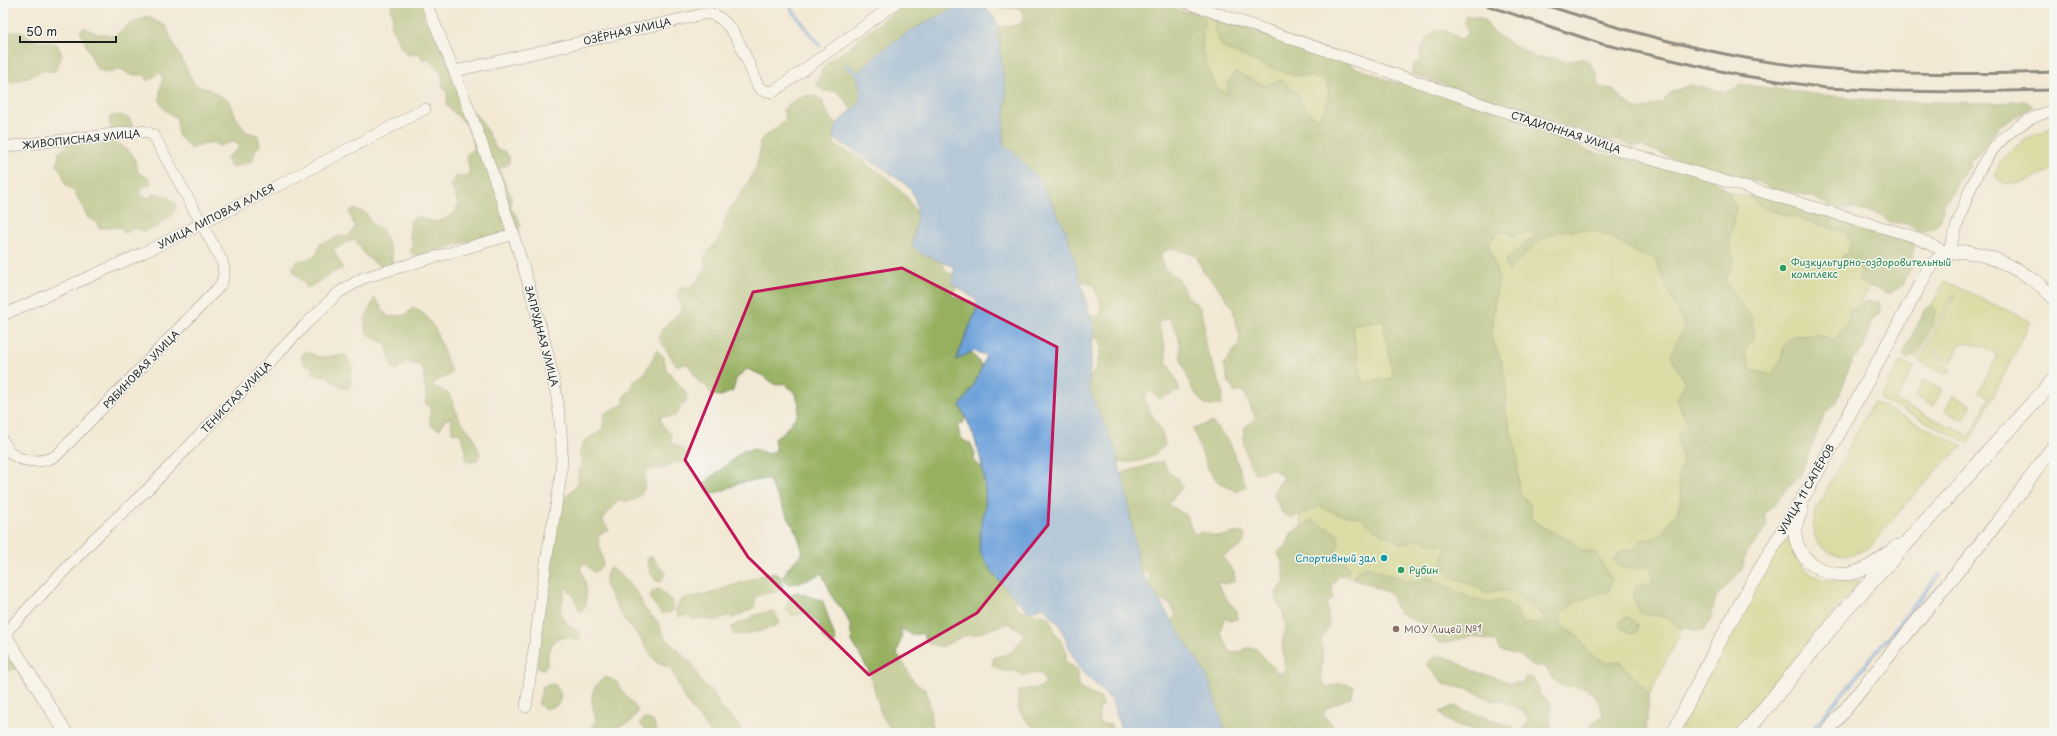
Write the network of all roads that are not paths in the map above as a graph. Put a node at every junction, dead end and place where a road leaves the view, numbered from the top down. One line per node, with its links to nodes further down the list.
1 (426, 3): 4 (street, ЗАПРУДНАЯ УЛИЦА)
2 (896, 3): 4 (street, ОЗЁРНАЯ УЛИЦА)
3 (1187, 3): 10 (street, СТАДИОННАЯ УЛИЦА)
4 (455, 71): 9 (street, ЗАПРУДНАЯ УЛИЦА)
5 (425, 108): 8 (street, УЛИЦА ЛИПОВАЯ АЛЛЕЯ)
6 (2054, 110): 10 (street)
7 (3, 147): 8 (street, ЖИВОПИСНАЯ УЛИЦА)
8 (202, 223): 12 (street, УЛИЦА ЛИПОВАЯ АЛЛЕЯ); 14 (street, РЯБИНОВАЯ УЛИЦА)
9 (514, 234): 18 (street, ТЕНИСТАЯ УЛИЦА); 19 (street, ЗАПРУДНАЯ УЛИЦА)
10 (1948, 254): 11 (street); 16 (street, УЛИЦА 11 САПЁРОВ)
11 (2054, 299)
12 (3, 315)
13 (2054, 380): 17 (main road)
14 (3, 441)
15 (2054, 445): 23 (street)
16 (1809, 488): 17 (street); 21 (street, УЛИЦА 11 САПЁРОВ)
17 (1915, 532): 22 (main road)
18 (4, 633): 20 (street)
19 (526, 707)
20 (66, 733)
21 (1674, 733)
22 (1745, 733)
23 (1826, 733)

